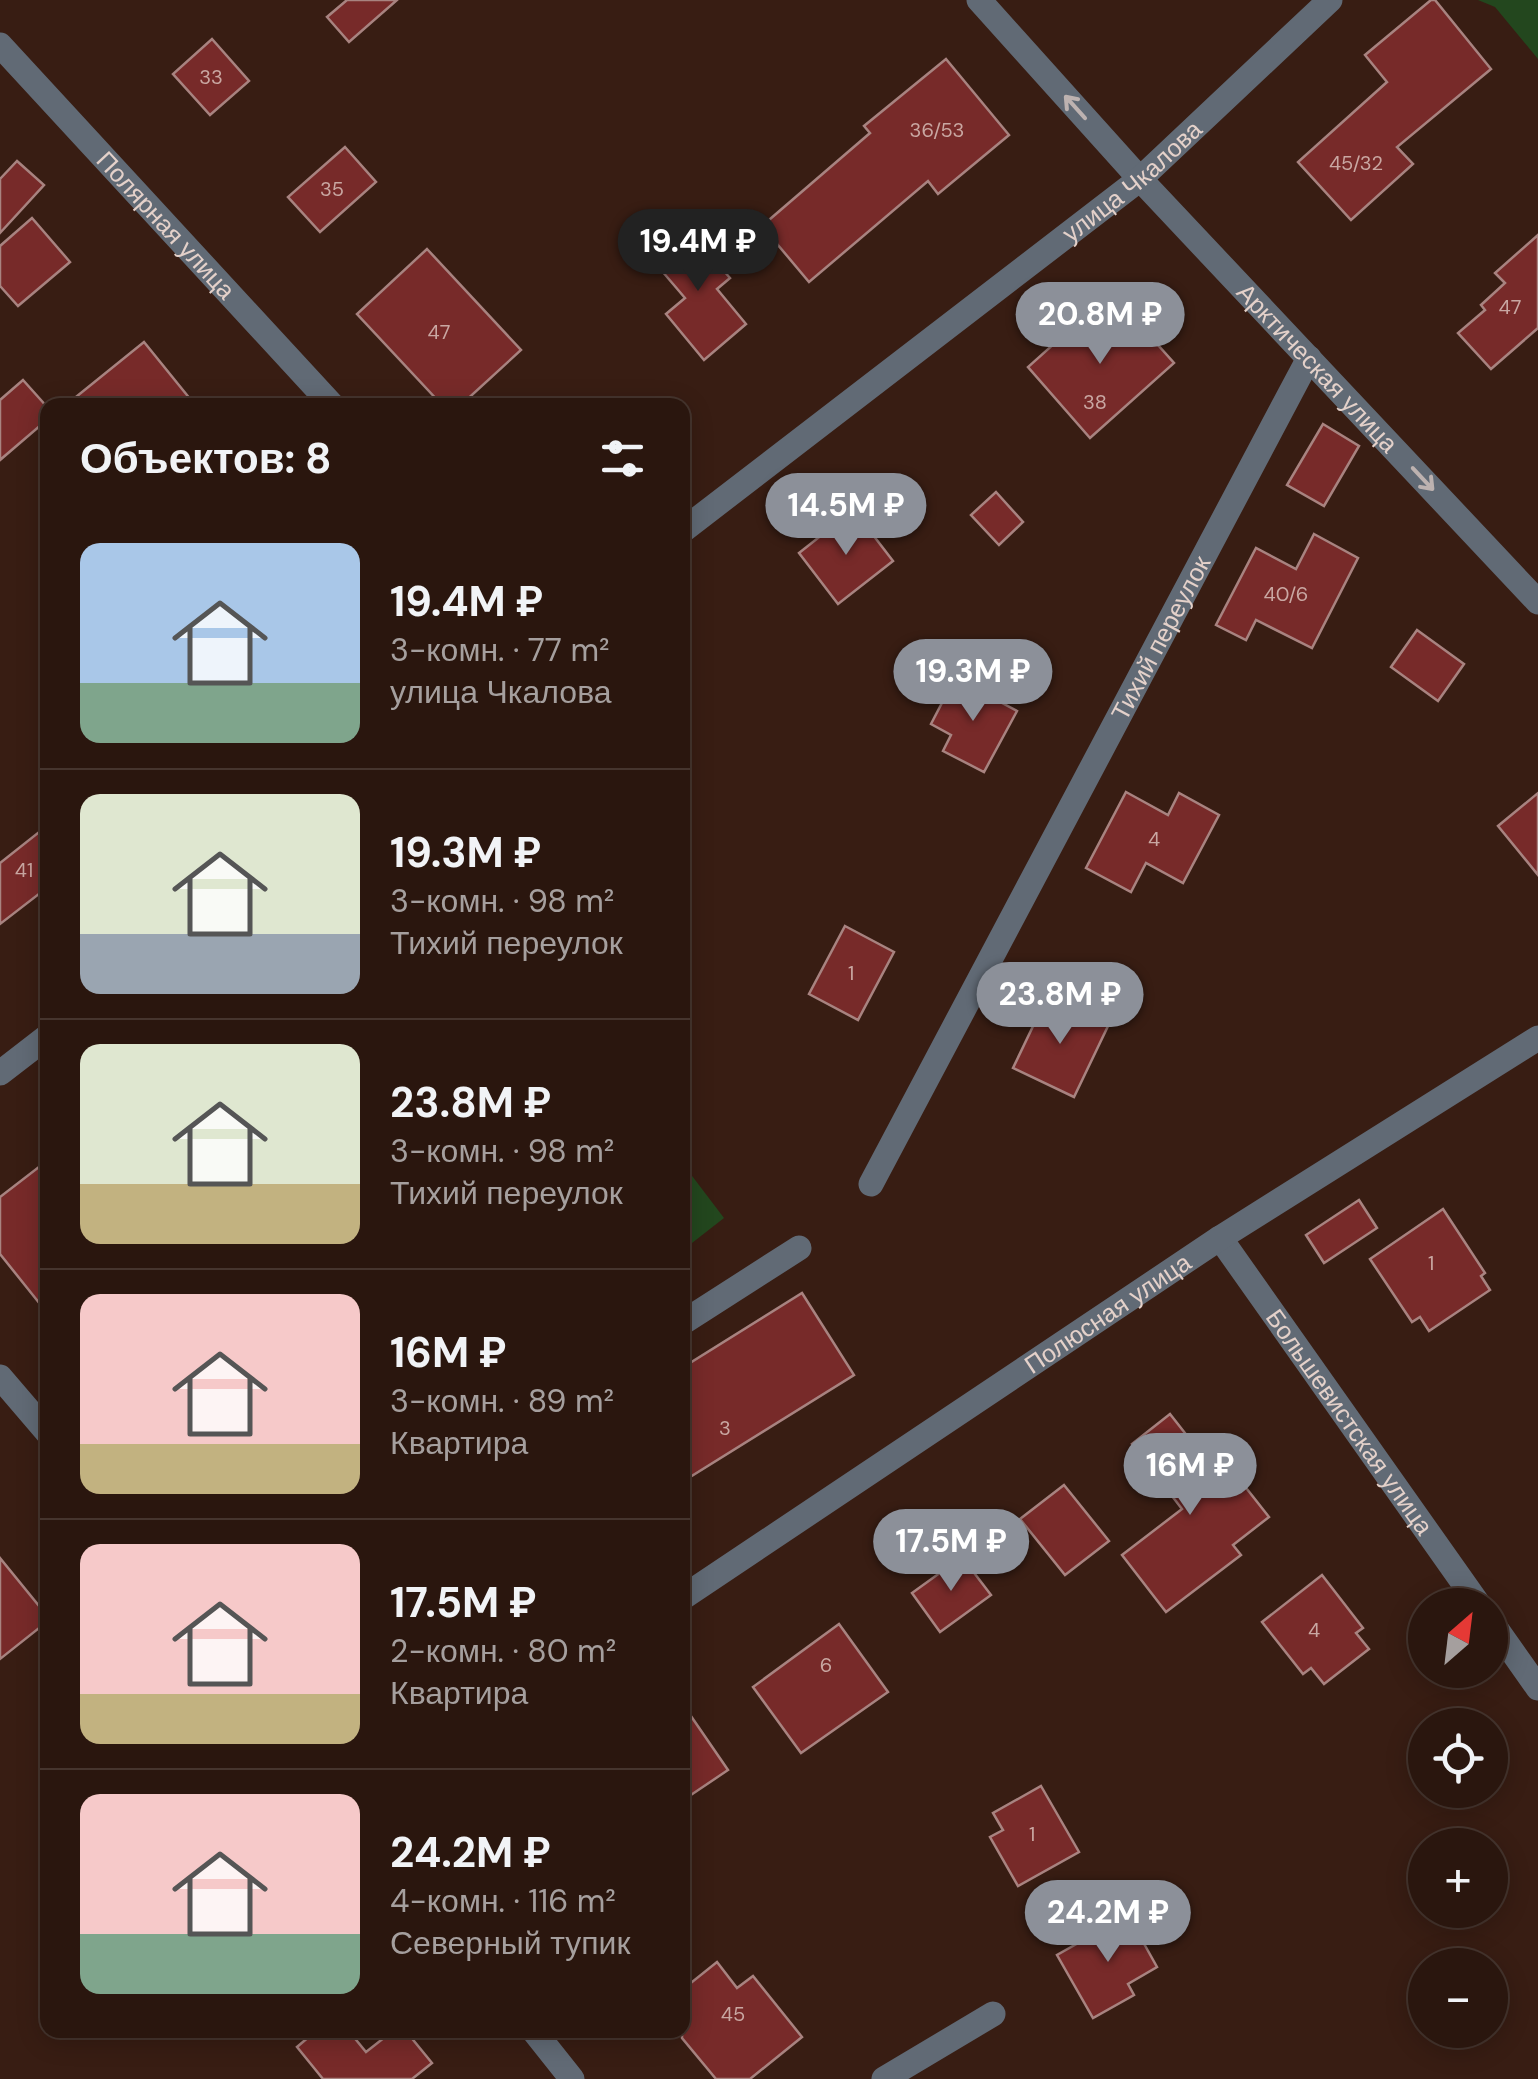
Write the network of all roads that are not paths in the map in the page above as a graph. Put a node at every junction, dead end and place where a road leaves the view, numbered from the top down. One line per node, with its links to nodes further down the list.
1 (979, 0): 4 (street, Арктическая улица, one-way to 1)
2 (1330, 0): 4 (street, улица Чкалова)
3 (0, 45): 6 (street, Полярная улица)
4 (1140, 179): 5 (street, Арктическая улица); 7 (street, улица Чкалова)
5 (1309, 358): 8 (street, Арктическая улица, one-way to 8); 12 (street, Тихий переулок)
6 (326, 398)
7 (690, 525)
8 (1538, 602)
9 (1538, 1038): 13 (street, Полюсная улица)
10 (40, 1042): 11 (street)
11 (0, 1073)
12 (871, 1184)
13 (1220, 1238): 18 (street, Большевистская улица); 19 (street, Полюсная улица)
14 (799, 1248): 15 (street)
15 (690, 1318)
16 (0, 1376): 17 (street)
17 (40, 1424)
18 (1467, 1588)
19 (690, 1593)
20 (1508, 1646): 21 (street)
21 (1538, 1688)
22 (992, 2014): 25 (street)
23 (539, 2038): 24 (street)
24 (572, 2079)
25 (884, 2079)

